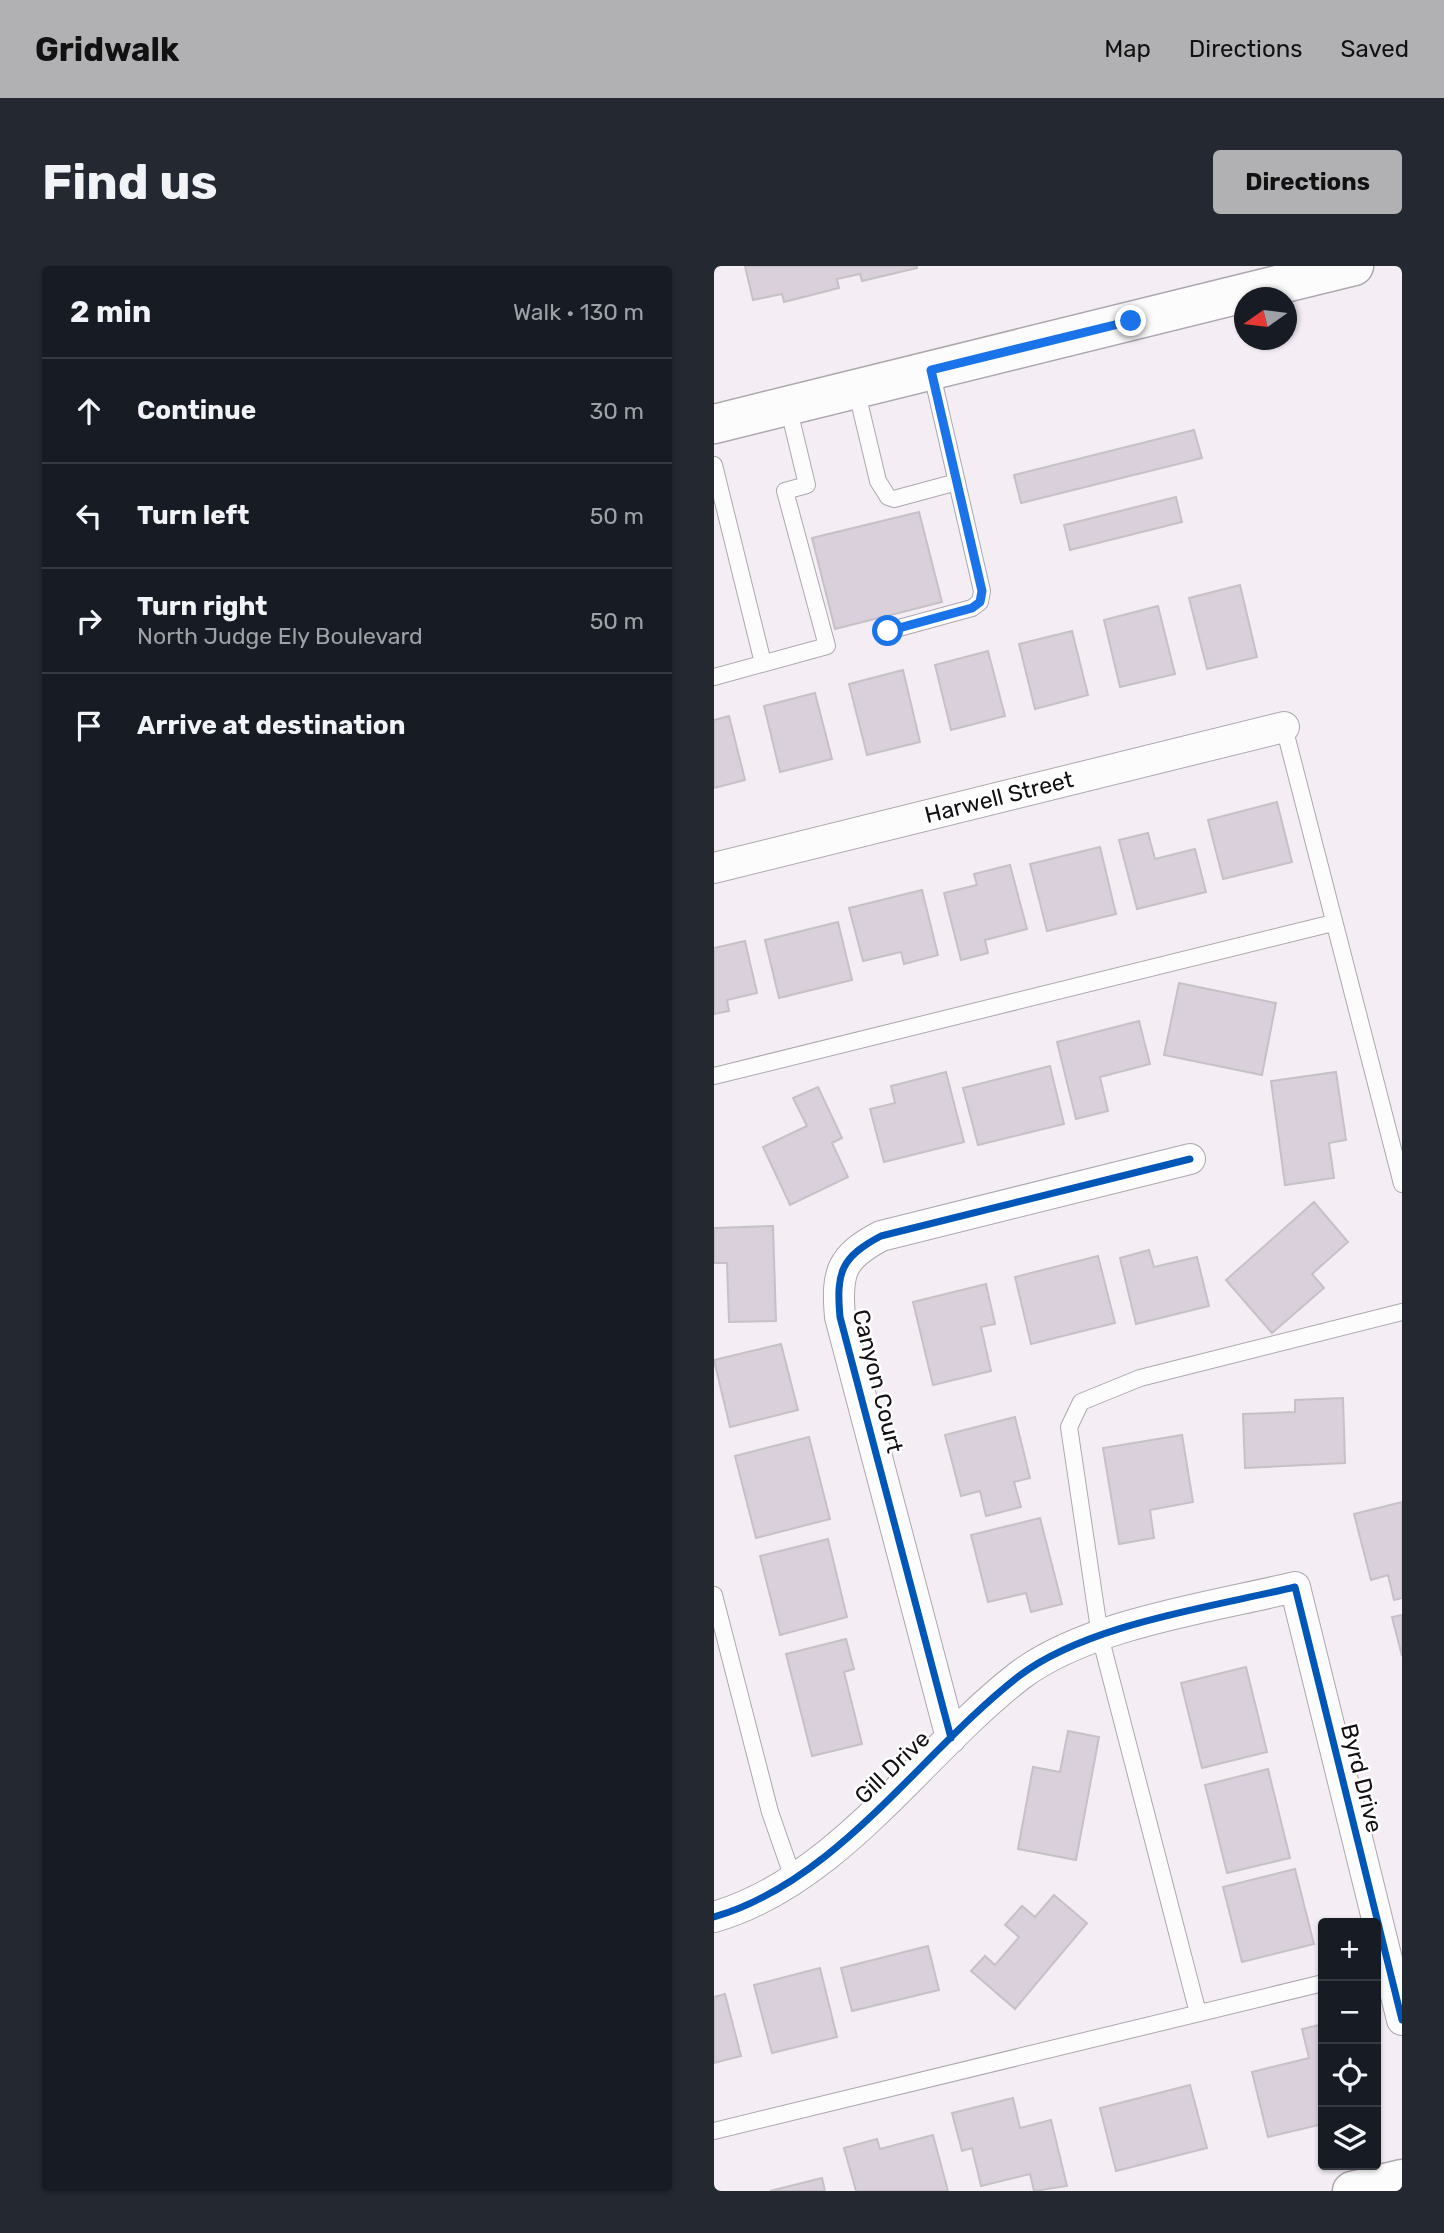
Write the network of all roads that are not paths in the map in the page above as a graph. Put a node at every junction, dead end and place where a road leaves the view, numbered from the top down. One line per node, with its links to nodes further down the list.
1 (1354, 266): 2 (main road)
2 (931, 370): 3 (main road); 7 (lane)
3 (856, 389): 4 (main road); 7 (lane)
4 (788, 406): 5 (main road); 9 (lane)
5 (714, 424)
6 (714, 465): 9 (lane)
7 (957, 482): 8 (lane)
8 (888, 631)
9 (763, 663): 10 (lane)
10 (714, 677)
11 (1284, 727): 12 (street, Harwell Street); 13 (lane)
12 (714, 868)
13 (1333, 923): 14 (lane); 16 (lane)
14 (714, 1076)
15 (1189, 1159): 21 (street, Canyon Court)
16 (1402, 1184)
17 (1402, 1312): 20 (lane)
18 (1295, 1587): 20 (street, Gill Drive); 24 (street, Byrd Drive)
19 (714, 1595): 22 (lane)
20 (1100, 1636): 21 (street, Gill Drive); 26 (lane)
21 (951, 1738): 22 (street, Gill Drive)
22 (793, 1878): 23 (street, Gill Drive)
23 (714, 1917)
24 (1389, 1967): 27 (street, Byrd Drive)
25 (1318, 1984): 26 (lane)
26 (1198, 2013): 28 (lane)
27 (1402, 2020)
28 (714, 2131)
29 (1402, 2179): 30 (main road)
30 (1352, 2191)

